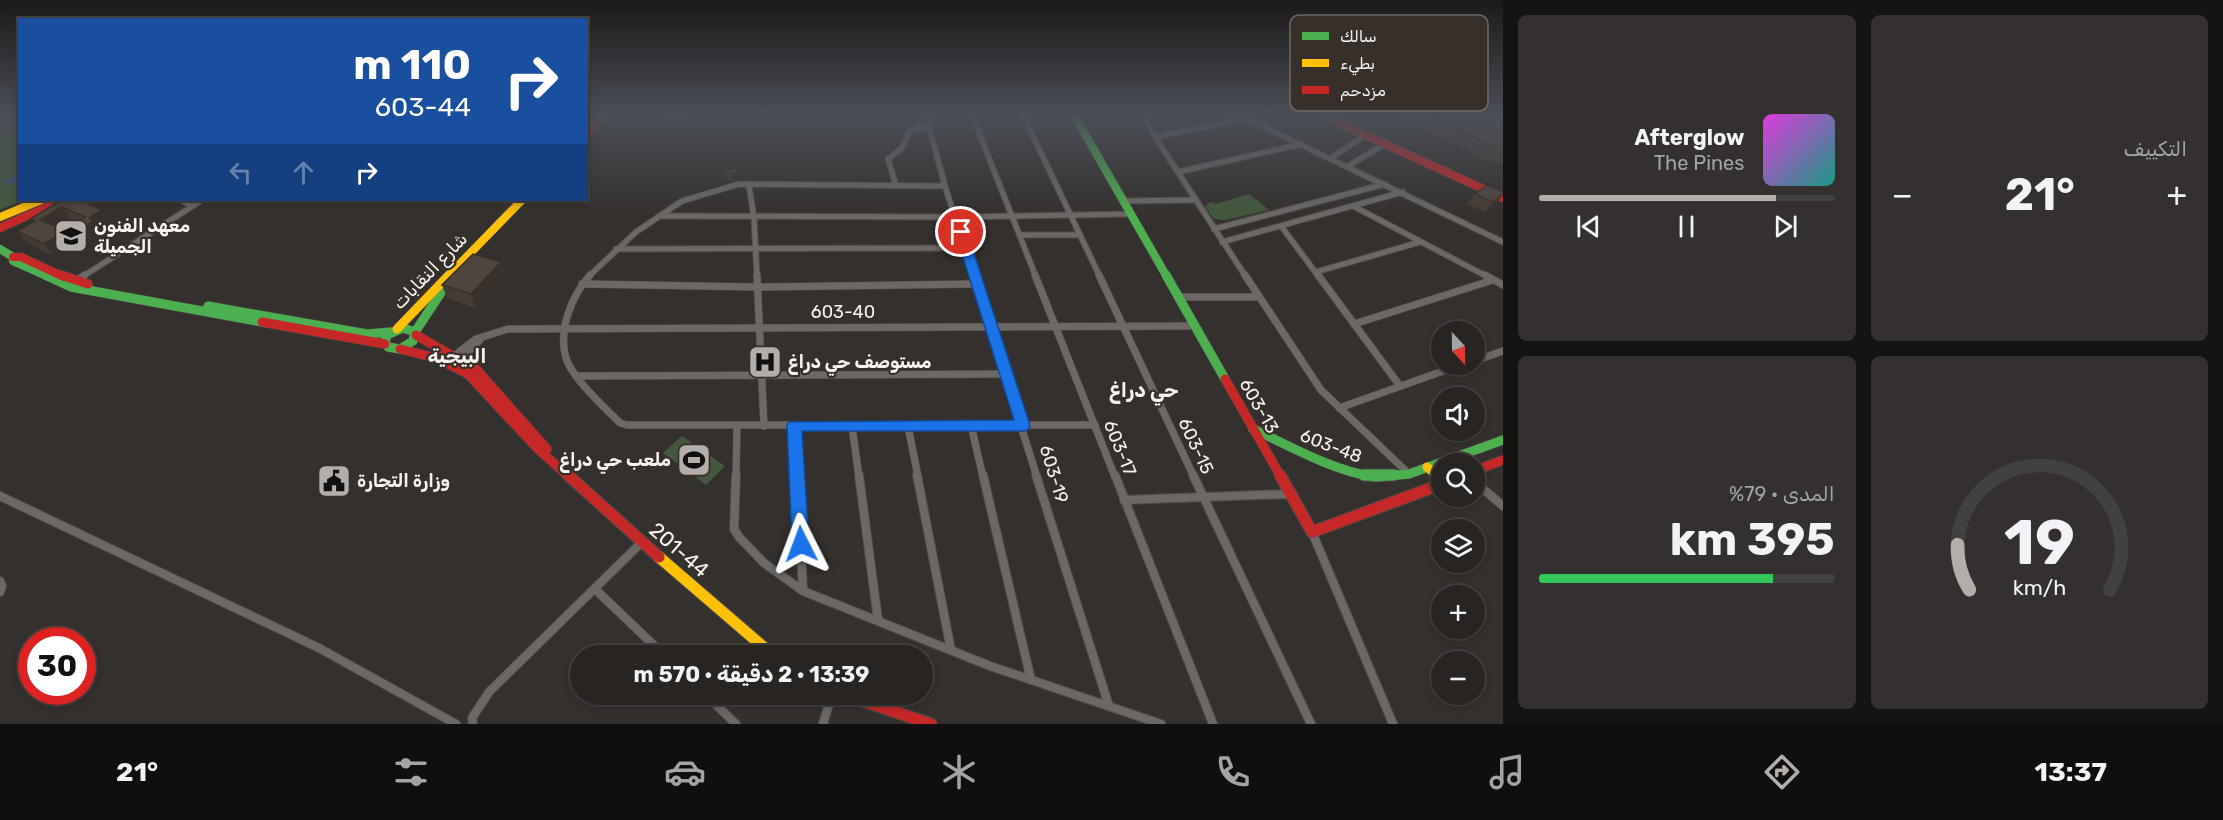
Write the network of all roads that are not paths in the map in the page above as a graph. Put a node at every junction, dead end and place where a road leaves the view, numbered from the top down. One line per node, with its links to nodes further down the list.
1 (901, 149): 18 (street)
2 (934, 149): 19 (street, 603-19)
3 (985, 149): 35 (street, 603-17)
4 (1039, 149): 33 (street, 603-15)
5 (1093, 149): 28 (street, 603-13)
6 (1163, 149): 15 (street)
7 (1281, 149): 15 (street)
8 (1312, 149): 13 (street)
9 (1344, 149): 13 (street)
10 (1377, 149): 14 (street)
11 (1395, 149): 22 (street)
12 (1410, 149): 20 (street)
13 (1330, 158): 14 (street)
14 (1348, 166): 16 (street)
15 (1178, 172): 23 (street)
16 (1386, 184): 21 (street); 41 (street)
17 (750, 186): 18 (street); 34 (street); 38 (street)
18 (896, 186): 19 (street)
19 (945, 186): 37 (street, 603-19)
20 (1503, 191)
21 (1403, 192): 31 (street); 47 (street)
22 (1503, 198)
23 (1195, 200): 28 (street); 41 (street)
24 (56, 201): 29 (street)
25 (183, 201): 30 (street)
26 (200, 201): 30 (street)
27 (521, 201): 44 (street, شارع النقابات)
28 (1123, 201): 32 (street, 603-13)
29 (40, 204): 36 (street); 40 (street)
30 (192, 206): 55 (street)
31 (1353, 207): 39 (street); 46 (street)
32 (1131, 214): 33 (street); 60 (street, 603-13)
33 (1071, 215): 35 (street); 43 (street, 603-15)
34 (658, 216): 38 (street); 50 (street)
35 (1012, 216): 37 (street); 42 (street, 603-17)
36 (0, 217)
37 (956, 217): 38 (street); 48 (street, 603-19)
38 (754, 218): 51 (street)
39 (1281, 226): 45 (street); 53 (street)
40 (0, 228)
41 (1214, 229): 45 (street)
42 (1020, 235): 43 (street); 64 (street, 603-17)
43 (1080, 235): 65 (street, 603-15)
44 (487, 236): 70 (street, شارع النقابات); 71 (street, شارع النقابات)
45 (1222, 242): 61 (street)
46 (1420, 242): 53 (street); 54 (street)
47 (1503, 242)
48 (966, 248): 51 (street); 57 (street, 603-19)
49 (0, 249): 52 (street)
50 (616, 249): 51 (street); 56 (street)
51 (756, 249): 59 (street)
52 (13, 257): 55 (street); 62 (street)
53 (1316, 272): 63 (street)
54 (1493, 280): 58 (street); 63 (street)
55 (76, 281): 62 (street)
56 (582, 284): 59 (street); 69 (street)
57 (977, 284): 59 (street); 67 (street, 603-19)
58 (1503, 285)
59 (758, 286): 68 (street)
60 (1178, 297): 61 (street); 66 (street, 603-13)
61 (1259, 297): 82 (street)
62 (248, 317): 70 (street); 72 (street)
63 (1354, 324): 81 (street)
64 (1056, 326): 65 (street, 603-40); 67 (street, 603-40); 85 (street, 603-17)
65 (1123, 326): 66 (street, 603-40); 102 (street, 603-15)
66 (1194, 326): 91 (street, 603-13)
67 (991, 327): 68 (street, 603-40); 77 (street, 603-19)
68 (760, 328): 69 (street, 603-40); 78 (street)
69 (563, 329): 76 (street, 603-40); 80 (street)
70 (394, 330): 71 (street); 72 (street)
71 (416, 333): 73 (street); 76 (street, 201-44)
72 (385, 344): 73 (street)
73 (400, 349): 76 (street, 201-44)
74 (1501, 353): 75 (street)
75 (1485, 358)
76 (453, 360): 106 (street, 201-44)
77 (1006, 374): 78 (street); 84 (street, 603-19)
78 (762, 375): 80 (street); 87 (street)
79 (1432, 375): 81 (street)
80 (577, 376): 86 (street)
81 (1401, 386): 82 (street)
82 (1339, 408): 97 (street)
83 (971, 425): 84 (street); 90 (street); 115 (street)
84 (1023, 425): 85 (street); 119 (street, 603-19)
85 (1095, 425): 103 (street, 603-17)
86 (736, 426): 87 (street); 109 (street)
87 (764, 426): 88 (street)
88 (795, 426): 89 (street); 109 (street)
89 (852, 426): 90 (street); 111 (street)
90 (908, 426): 114 (street)
91 (1253, 429): 97 (street, 603-48); 100 (street, 603-13)
92 (1503, 440): 94 (street, 603-48)
93 (1503, 460): 95 (street)
94 (1428, 467): 96 (street); 97 (street, 603-48)
95 (1485, 467)
96 (1431, 470)
97 (1409, 474)
98 (1431, 486): 105 (street)
99 (1485, 490): 104 (street)
100 (1290, 494): 102 (street); 105 (street, 603-13)
101 (0, 496): 120 (street)
102 (1204, 497): 103 (street); 127 (street, 603-15)
103 (1124, 500): 126 (street, 603-17)
104 (1503, 506)
105 (1312, 532): 128 (street, 603-13)
106 (642, 543): 108 (street); 113 (street, 201-44)
107 (0, 581): 110 (street)
108 (595, 588): 112 (street); 121 (street)
109 (803, 591): 111 (street)
110 (0, 592)
111 (878, 620): 114 (street)
112 (654, 645)
113 (761, 645)
114 (951, 650): 115 (street)
115 (1031, 680): 119 (street)
116 (716, 705): 122 (street)
117 (829, 705): 123 (street)
118 (875, 705): 124 (street)
119 (1109, 706): 125 (street)
120 (456, 724)
121 (473, 724)
122 (736, 724)
123 (823, 724)
124 (931, 724)
125 (1161, 724)
126 (1213, 724)
127 (1311, 724)
128 (1393, 724)

